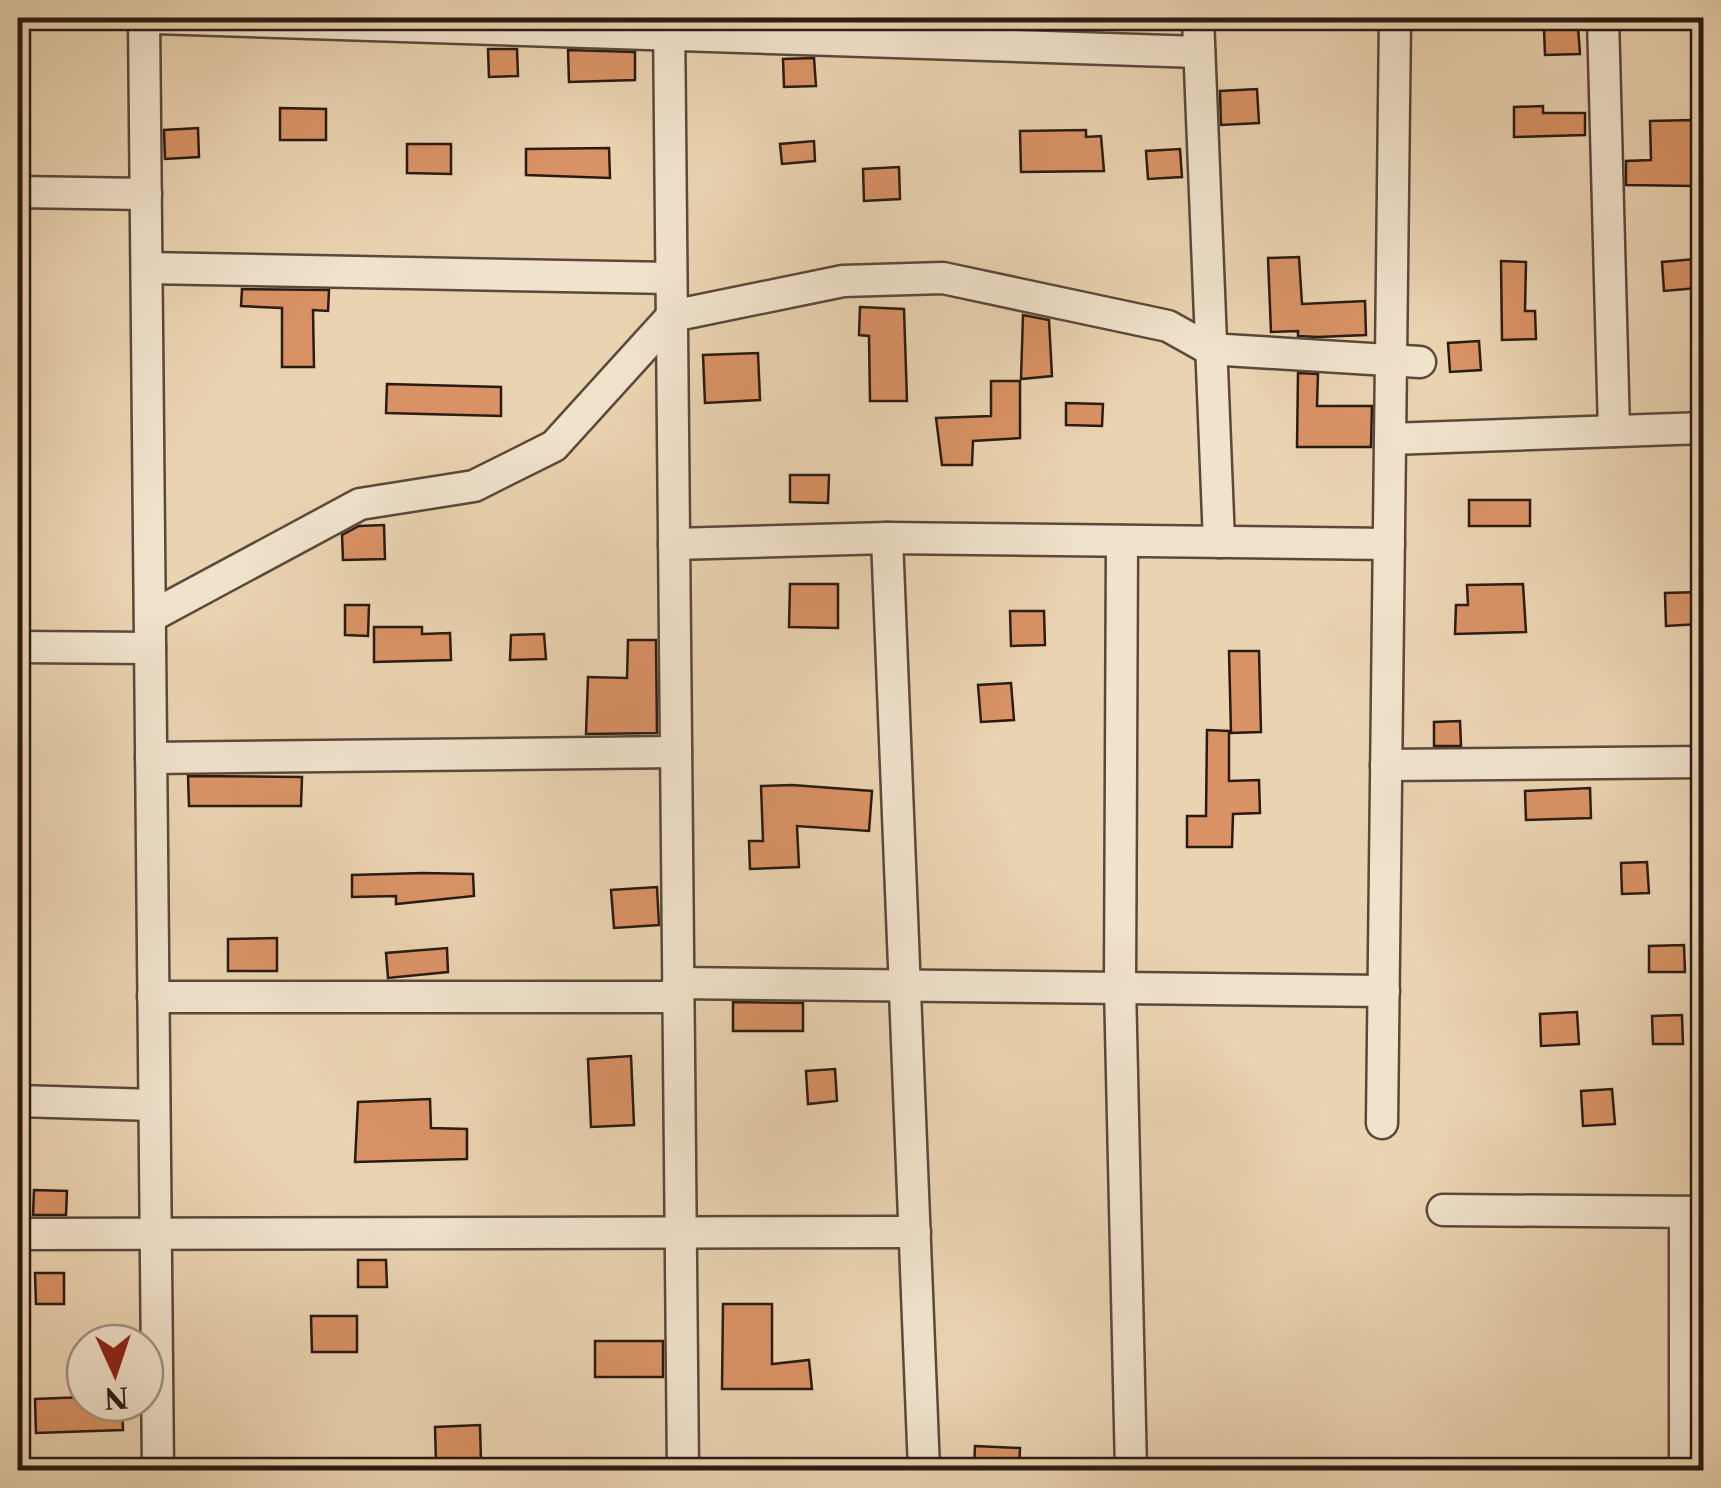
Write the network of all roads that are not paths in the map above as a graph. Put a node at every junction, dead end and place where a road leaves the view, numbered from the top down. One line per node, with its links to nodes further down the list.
1 (144, 18): 9 (street)
2 (155, 18): 6 (street)
3 (1198, 18): 7 (street)
4 (1394, 18): 14 (street)
5 (1603, 18): 16 (street)
6 (669, 26): 7 (street); 11 (street)
7 (1199, 52): 13 (street)
8 (18, 192): 9 (street)
9 (146, 194): 10 (street)
10 (147, 268): 11 (street); 23 (street)
11 (672, 278): 12 (street)
12 (672, 316): 13 (street); 21 (street); 23 (street)
13 (1209, 349): 14 (street); 20 (street)
14 (1405, 362): 17 (street)
15 (1704, 428): 16 (street)
16 (1614, 431): 17 (street)
17 (1390, 439): 22 (street)
18 (887, 538): 19 (street); 21 (street); 30 (street)
19 (1122, 541): 20 (street); 31 (street)
20 (1219, 542): 22 (street)
21 (674, 544): 26 (street)
22 (1389, 544): 29 (street)
23 (150, 617): 25 (street)
24 (18, 647): 25 (street)
25 (150, 648): 27 (street)
26 (676, 752): 27 (street); 32 (street)
27 (151, 758): 34 (street)
28 (1704, 762): 29 (street)
29 (1386, 765): 33 (street)
30 (905, 983): 31 (street); 32 (street); 40 (street)
31 (1120, 986): 33 (street); 47 (street)
32 (678, 990): 34 (street); 41 (street)
33 (1384, 990): 37 (street)
34 (154, 997): 36 (street)
35 (18, 1101): 36 (street)
36 (154, 1105): 43 (street)
37 (1382, 1123)
38 (1444, 1210): 39 (street)
39 (1694, 1212): 48 (street)
40 (915, 1232): 41 (street); 46 (street)
41 (681, 1233): 43 (street); 45 (street)
42 (18, 1234): 43 (street)
43 (156, 1234): 44 (street)
44 (158, 1470)
45 (683, 1470)
46 (924, 1470)
47 (1130, 1470)
48 (1685, 1470)

